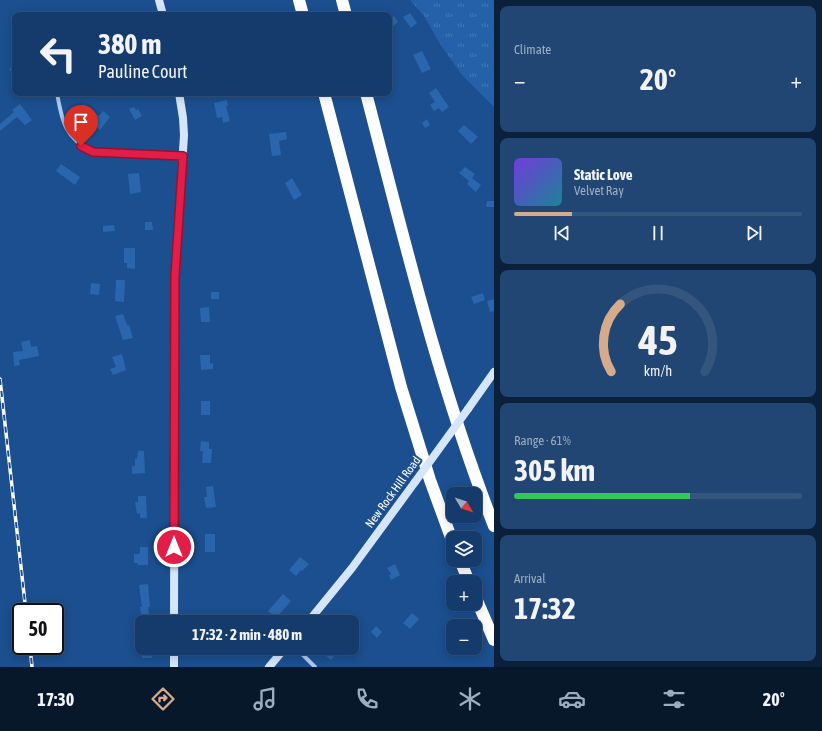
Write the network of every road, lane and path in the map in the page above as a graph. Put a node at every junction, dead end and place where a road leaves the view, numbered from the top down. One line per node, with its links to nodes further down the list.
1 (159, 0): 4 (main road)
2 (299, 0): 5 (highway)
3 (342, 0): 6 (highway)
4 (162, 12)
5 (302, 12)
6 (345, 12)
7 (57, 96): 11 (street)
8 (179, 96): 11 (main road)
9 (325, 96): 14 (highway)
10 (367, 96): 13 (highway)
11 (183, 156): 16 (main road)
12 (494, 372): 17 (main road, New Rock Hill Road, bridge)
13 (494, 526)
14 (449, 531)
15 (481, 611): 18 (highway)
16 (174, 615)
17 (314, 615)
18 (494, 640)
19 (174, 655): 22 (main road)
20 (279, 655): 23 (main road)
21 (303, 655): 24 (street)
22 (174, 667)
23 (269, 667)
24 (315, 667)

